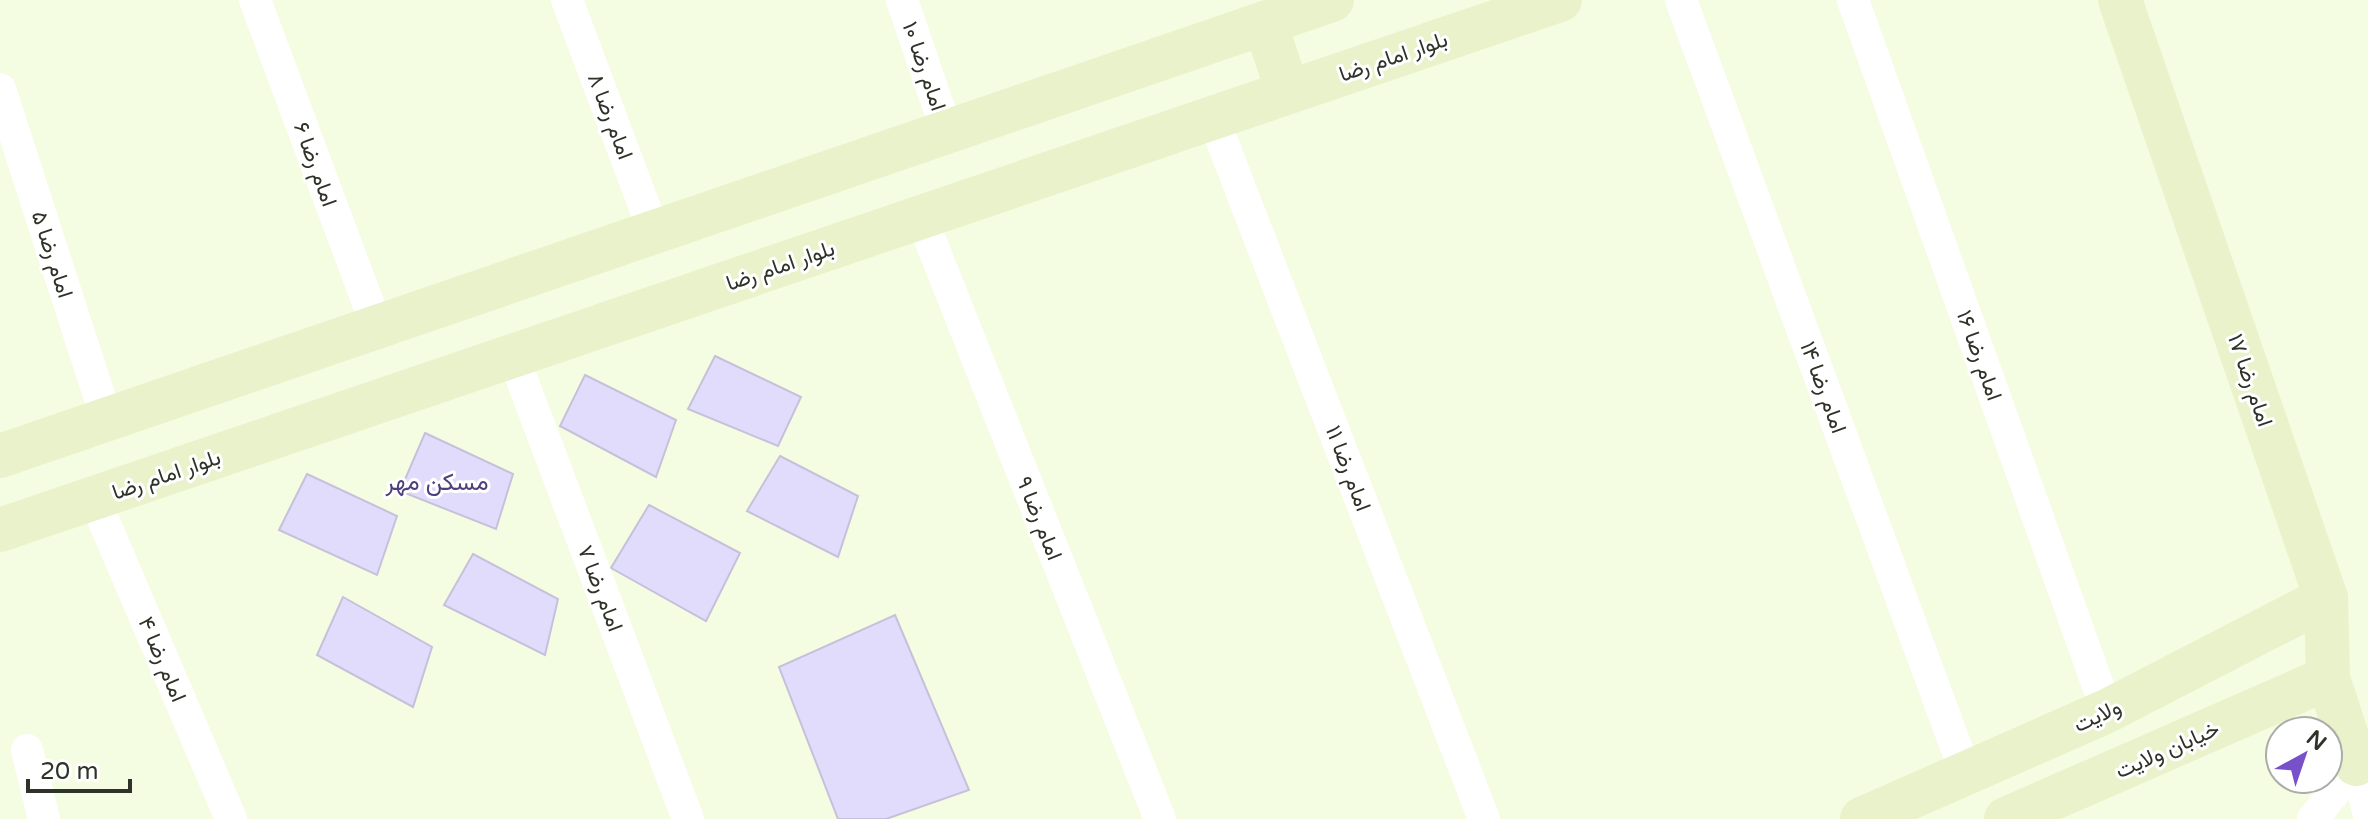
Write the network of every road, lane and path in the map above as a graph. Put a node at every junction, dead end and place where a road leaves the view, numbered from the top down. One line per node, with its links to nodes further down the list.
1 (255, 0): 16 (street, امام رضا ۶)
2 (567, 0): 15 (street, امام رضا ۸)
3 (902, 0): 13 (street, امام رضا ۱۰)
4 (1332, 0): 9 (street)
5 (1560, 0): 11 (street, بلوار امام رضا)
6 (1681, 0): 27 (street, امام رضا ۱۴)
7 (1853, 0): 24 (street, امام رضا ۱۶)
8 (2120, 0): 22 (street, امام رضا ۱۷)
9 (1261, 12): 11 (street); 13 (street)
10 (0, 89): 18 (street, امام رضا ۵)
11 (1288, 92): 12 (street, بلوار امام رضا)
12 (1213, 118): 14 (street, بلوار امام رضا); 33 (street, امام رضا ۱۱)
13 (947, 132): 15 (street)
14 (921, 217): 17 (street, بلوار امام رضا); 32 (street, امام رضا ۹)
15 (654, 232): 16 (street)
16 (377, 327): 18 (street)
17 (513, 356): 20 (street, بلوار امام رضا); 31 (street, امام رضا ۷)
18 (107, 420): 19 (street)
19 (0, 456)
20 (94, 498): 21 (street, بلوار امام رضا); 30 (street, امام رضا ۴)
21 (0, 530)
22 (2326, 598): 23 (street, امام رضا ۱۷); 24 (street, ولایت)
23 (2328, 678): 26 (street, امام رضا ۱۷); 35 (street, خیابان ولایت)
24 (2107, 711): 27 (street, ولایت)
25 (27, 750): 29 (street)
26 (2356, 764): 28 (street); 36 (street)
27 (1966, 774): 34 (street, ولایت)
28 (2368, 811)
29 (44, 819)
30 (231, 819)
31 (688, 819)
32 (1160, 819)
33 (1484, 819)
34 (1862, 819)
35 (2006, 819)
36 (2313, 819)

